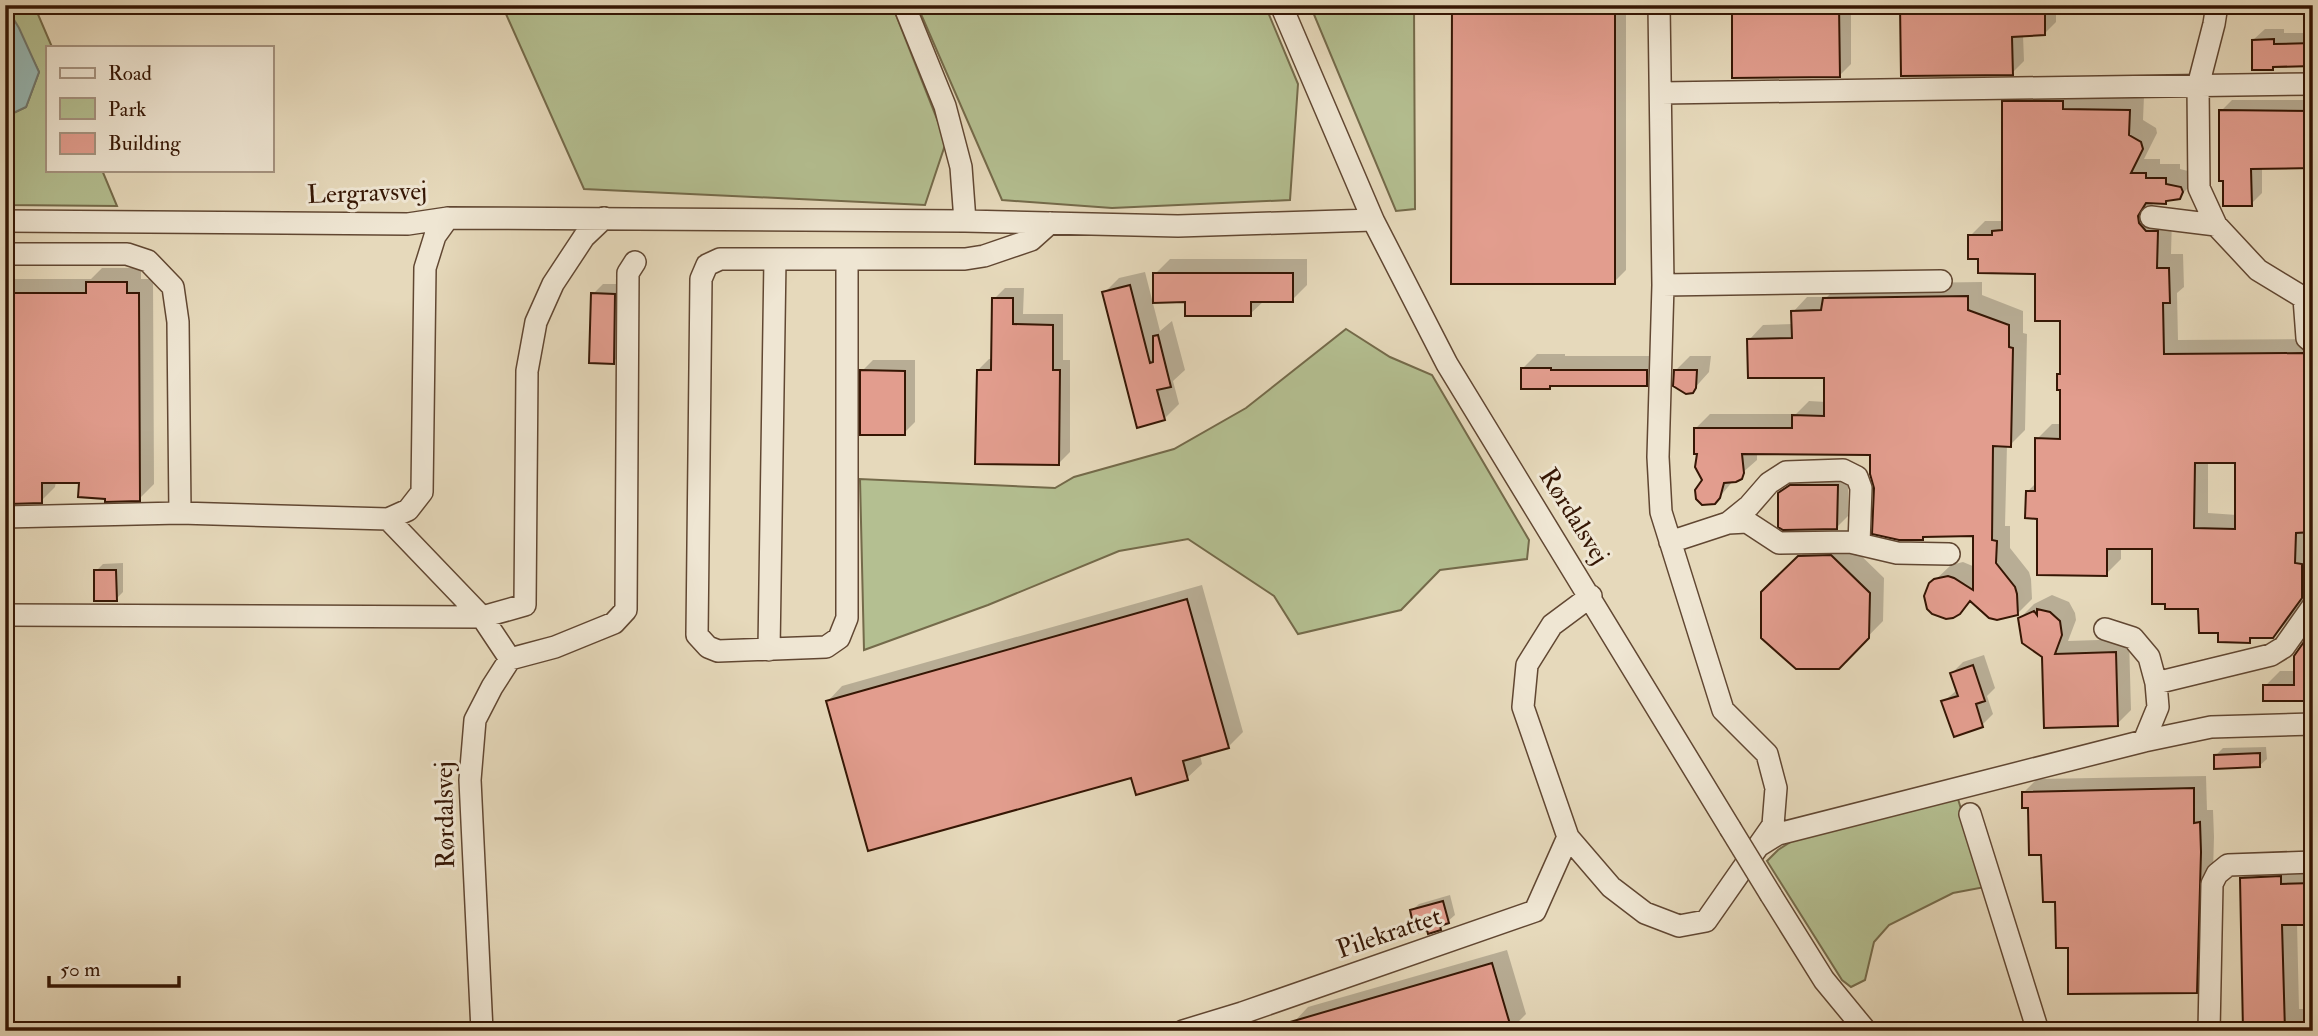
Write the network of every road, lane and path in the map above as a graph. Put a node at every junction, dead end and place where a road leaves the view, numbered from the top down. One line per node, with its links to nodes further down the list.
1 (904, 5): 13 (street)
2 (1281, 5): 12 (street, Rørdalsvej)
3 (1659, 5): 7 (street)
4 (2217, 5): 6 (street)
5 (2313, 84): 6 (street)
6 (2198, 86): 7 (street); 15 (street)
7 (1661, 93): 21 (street)
8 (448, 218): 9 (street); 11 (street, Lergravsvej); 25 (street, Lergravsvej)
9 (604, 218): 13 (street); 33 (street)
10 (2151, 218): 15 (street)
11 (5, 220)
12 (1373, 220): 14 (street); 30 (street, Rørdalsvej)
13 (965, 221): 14 (street)
14 (1050, 223): 18 (street)
15 (2216, 225): 22 (street)
16 (5, 254): 23 (street)
17 (775, 259): 18 (street); 35 (street); 35 (street)
18 (847, 259): 35 (street)
19 (635, 262): 36 (street)
20 (1941, 281): 21 (street)
21 (1663, 285): 27 (street)
22 (2313, 342)
23 (180, 513): 24 (street); 25 (street)
24 (5, 517)
25 (388, 519): 33 (street)
26 (1728, 523): 27 (street); 28 (street); 28 (street)
27 (1670, 542): 42 (street)
28 (1859, 544): 29 (street)
29 (1949, 554)
30 (1591, 596): 41 (street); 46 (street, Rørdalsvej, bridge)
31 (2313, 606): 37 (street)
32 (5, 615): 33 (street)
33 (482, 617): 36 (street)
34 (2105, 629): 37 (street)
35 (769, 650)
36 (510, 659): 44 (street, Rørdalsvej)
37 (2156, 682): 39 (street)
38 (2313, 724): 39 (street)
39 (2144, 741): 42 (street)
40 (1970, 814): 47 (street)
41 (1568, 837): 42 (street); 45 (street, Pilekrattet)
42 (1760, 845)
43 (2313, 862): 48 (street)
44 (482, 1031)
45 (1183, 1031)
46 (1866, 1031)
47 (2038, 1031)
48 (2209, 1031)

